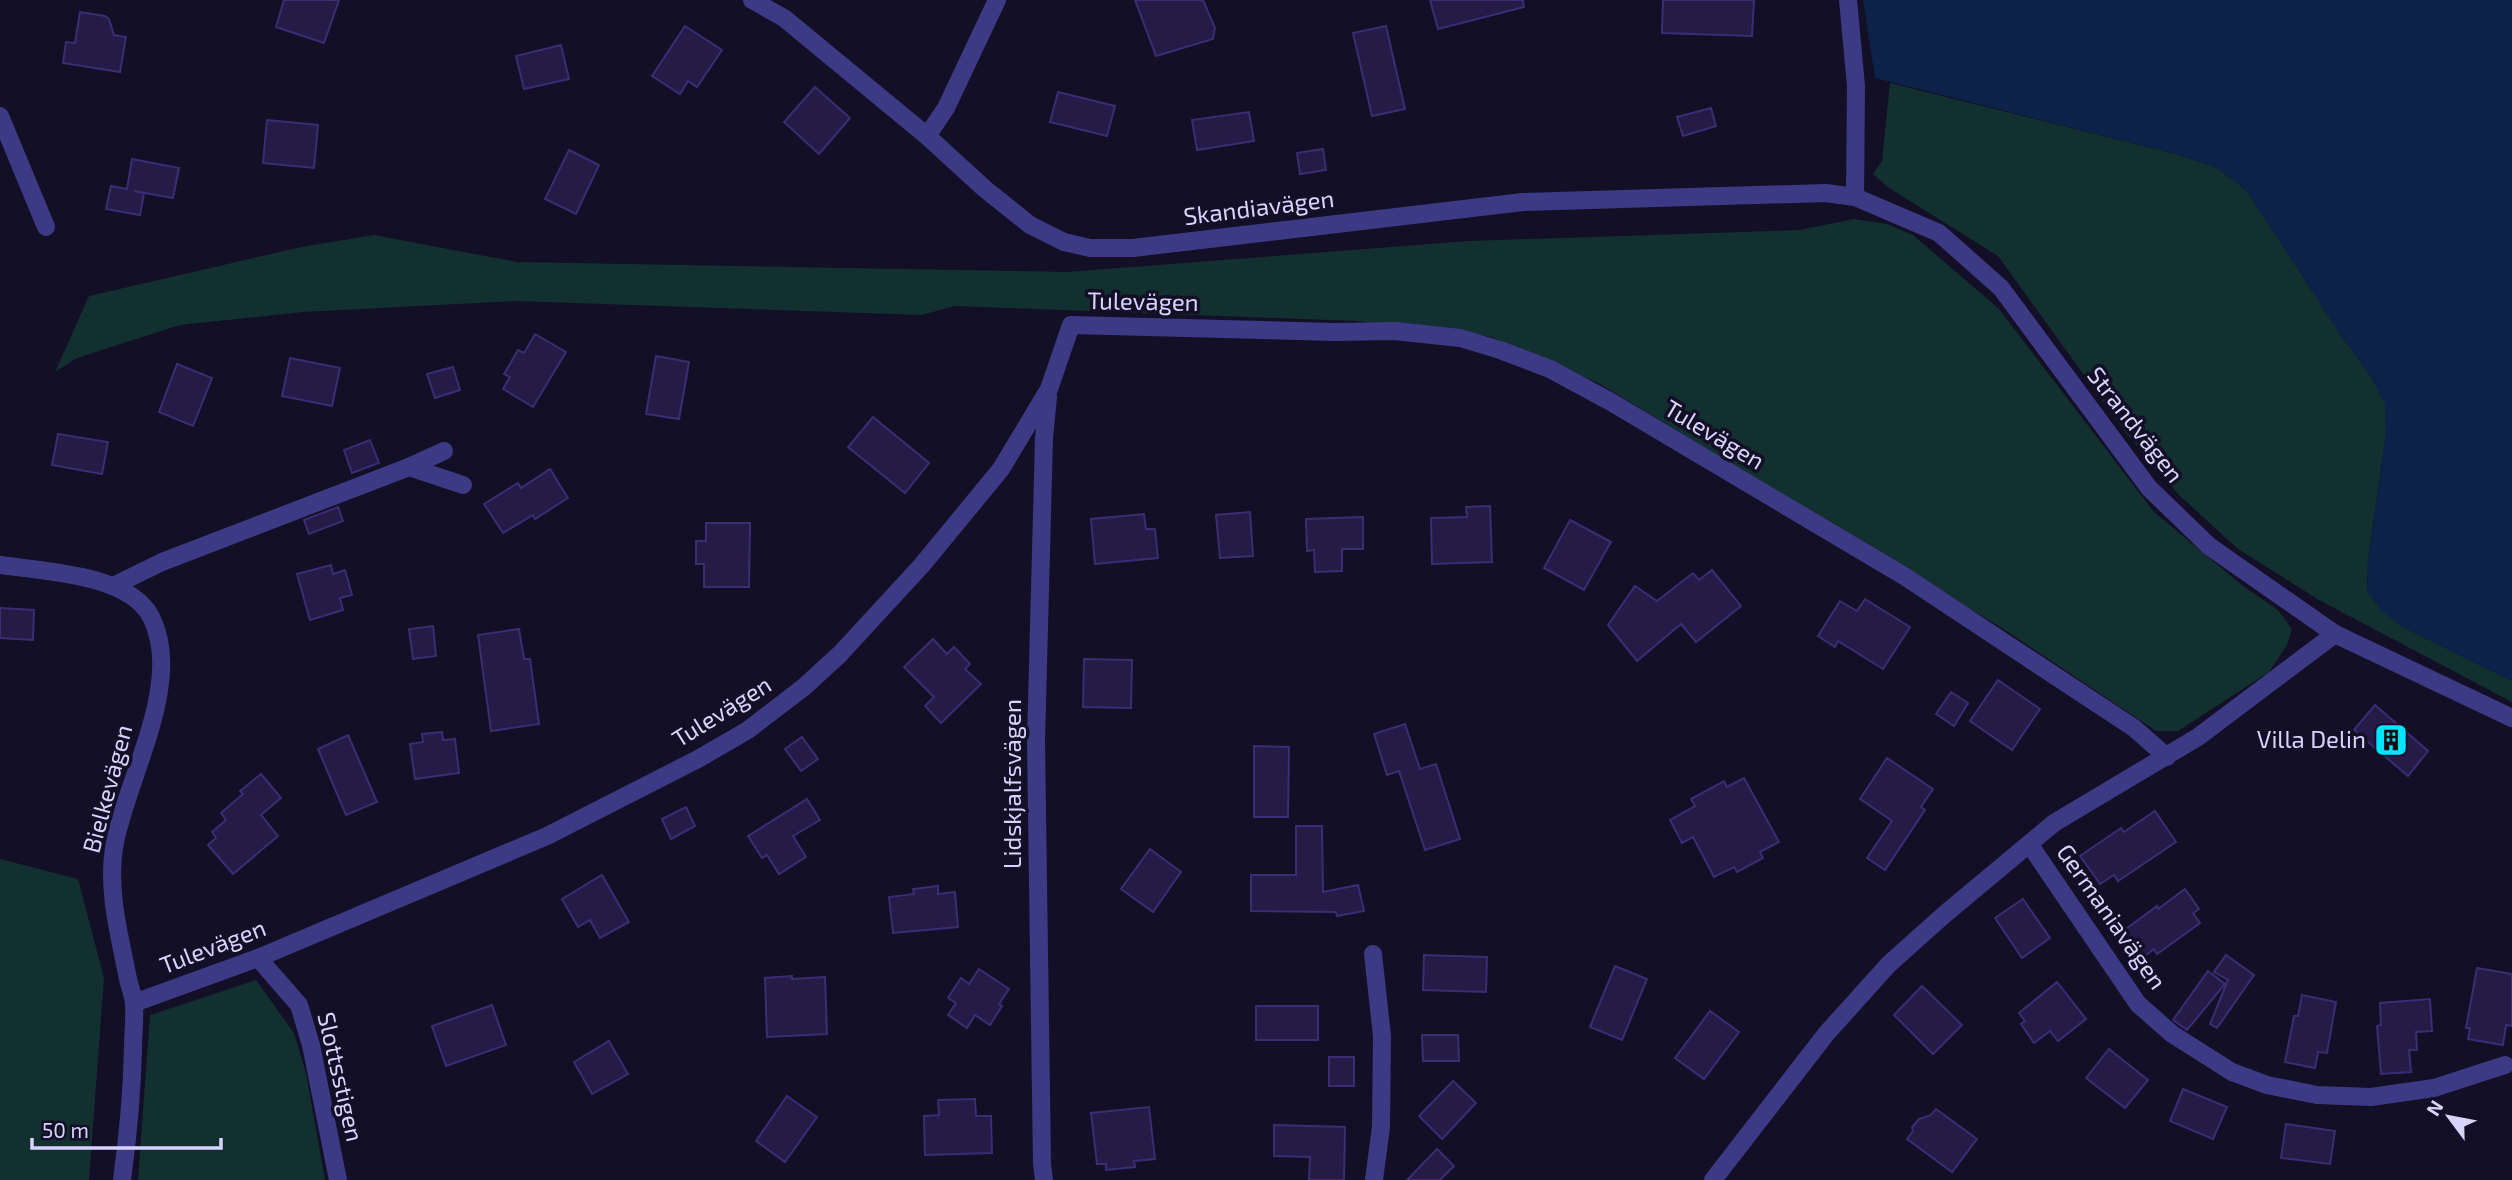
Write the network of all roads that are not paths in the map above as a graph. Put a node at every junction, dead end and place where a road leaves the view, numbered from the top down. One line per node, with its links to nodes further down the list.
1 (752, 0): 5 (street, Skandiavägen)
2 (997, 0): 5 (street)
3 (1849, 0): 6 (street)
4 (0, 116): 7 (street)
5 (927, 136): 6 (street, Skandiavägen)
6 (1855, 197): 14 (street, Strandvägen)
7 (46, 227)
8 (1049, 389): 16 (street, Tulevägen); 19 (street, Tulevägen); 24 (street, Lidskjalfsvägen)
9 (444, 451): 10 (street)
10 (409, 467): 11 (street); 13 (street)
11 (463, 485)
12 (0, 565): 13 (street, Bielkevägen)
13 (113, 586): 20 (street, Bielkevägen)
14 (2335, 634): 15 (street, Strandvägen); 16 (street, Germaniavägen)
15 (2512, 718)
16 (2167, 757): 17 (street, Germaniavägen)
17 (2030, 845): 21 (street, Germaniavägen); 26 (street, Germaniavägen)
18 (1373, 954): 25 (street)
19 (258, 958): 20 (street, Tulevägen); 23 (street, Slottsstigen)
20 (134, 1003): 22 (street, Bielkevägen)
21 (2505, 1065)
22 (122, 1180)
23 (338, 1180)
24 (1045, 1180)
25 (1374, 1180)
26 (1713, 1180)

